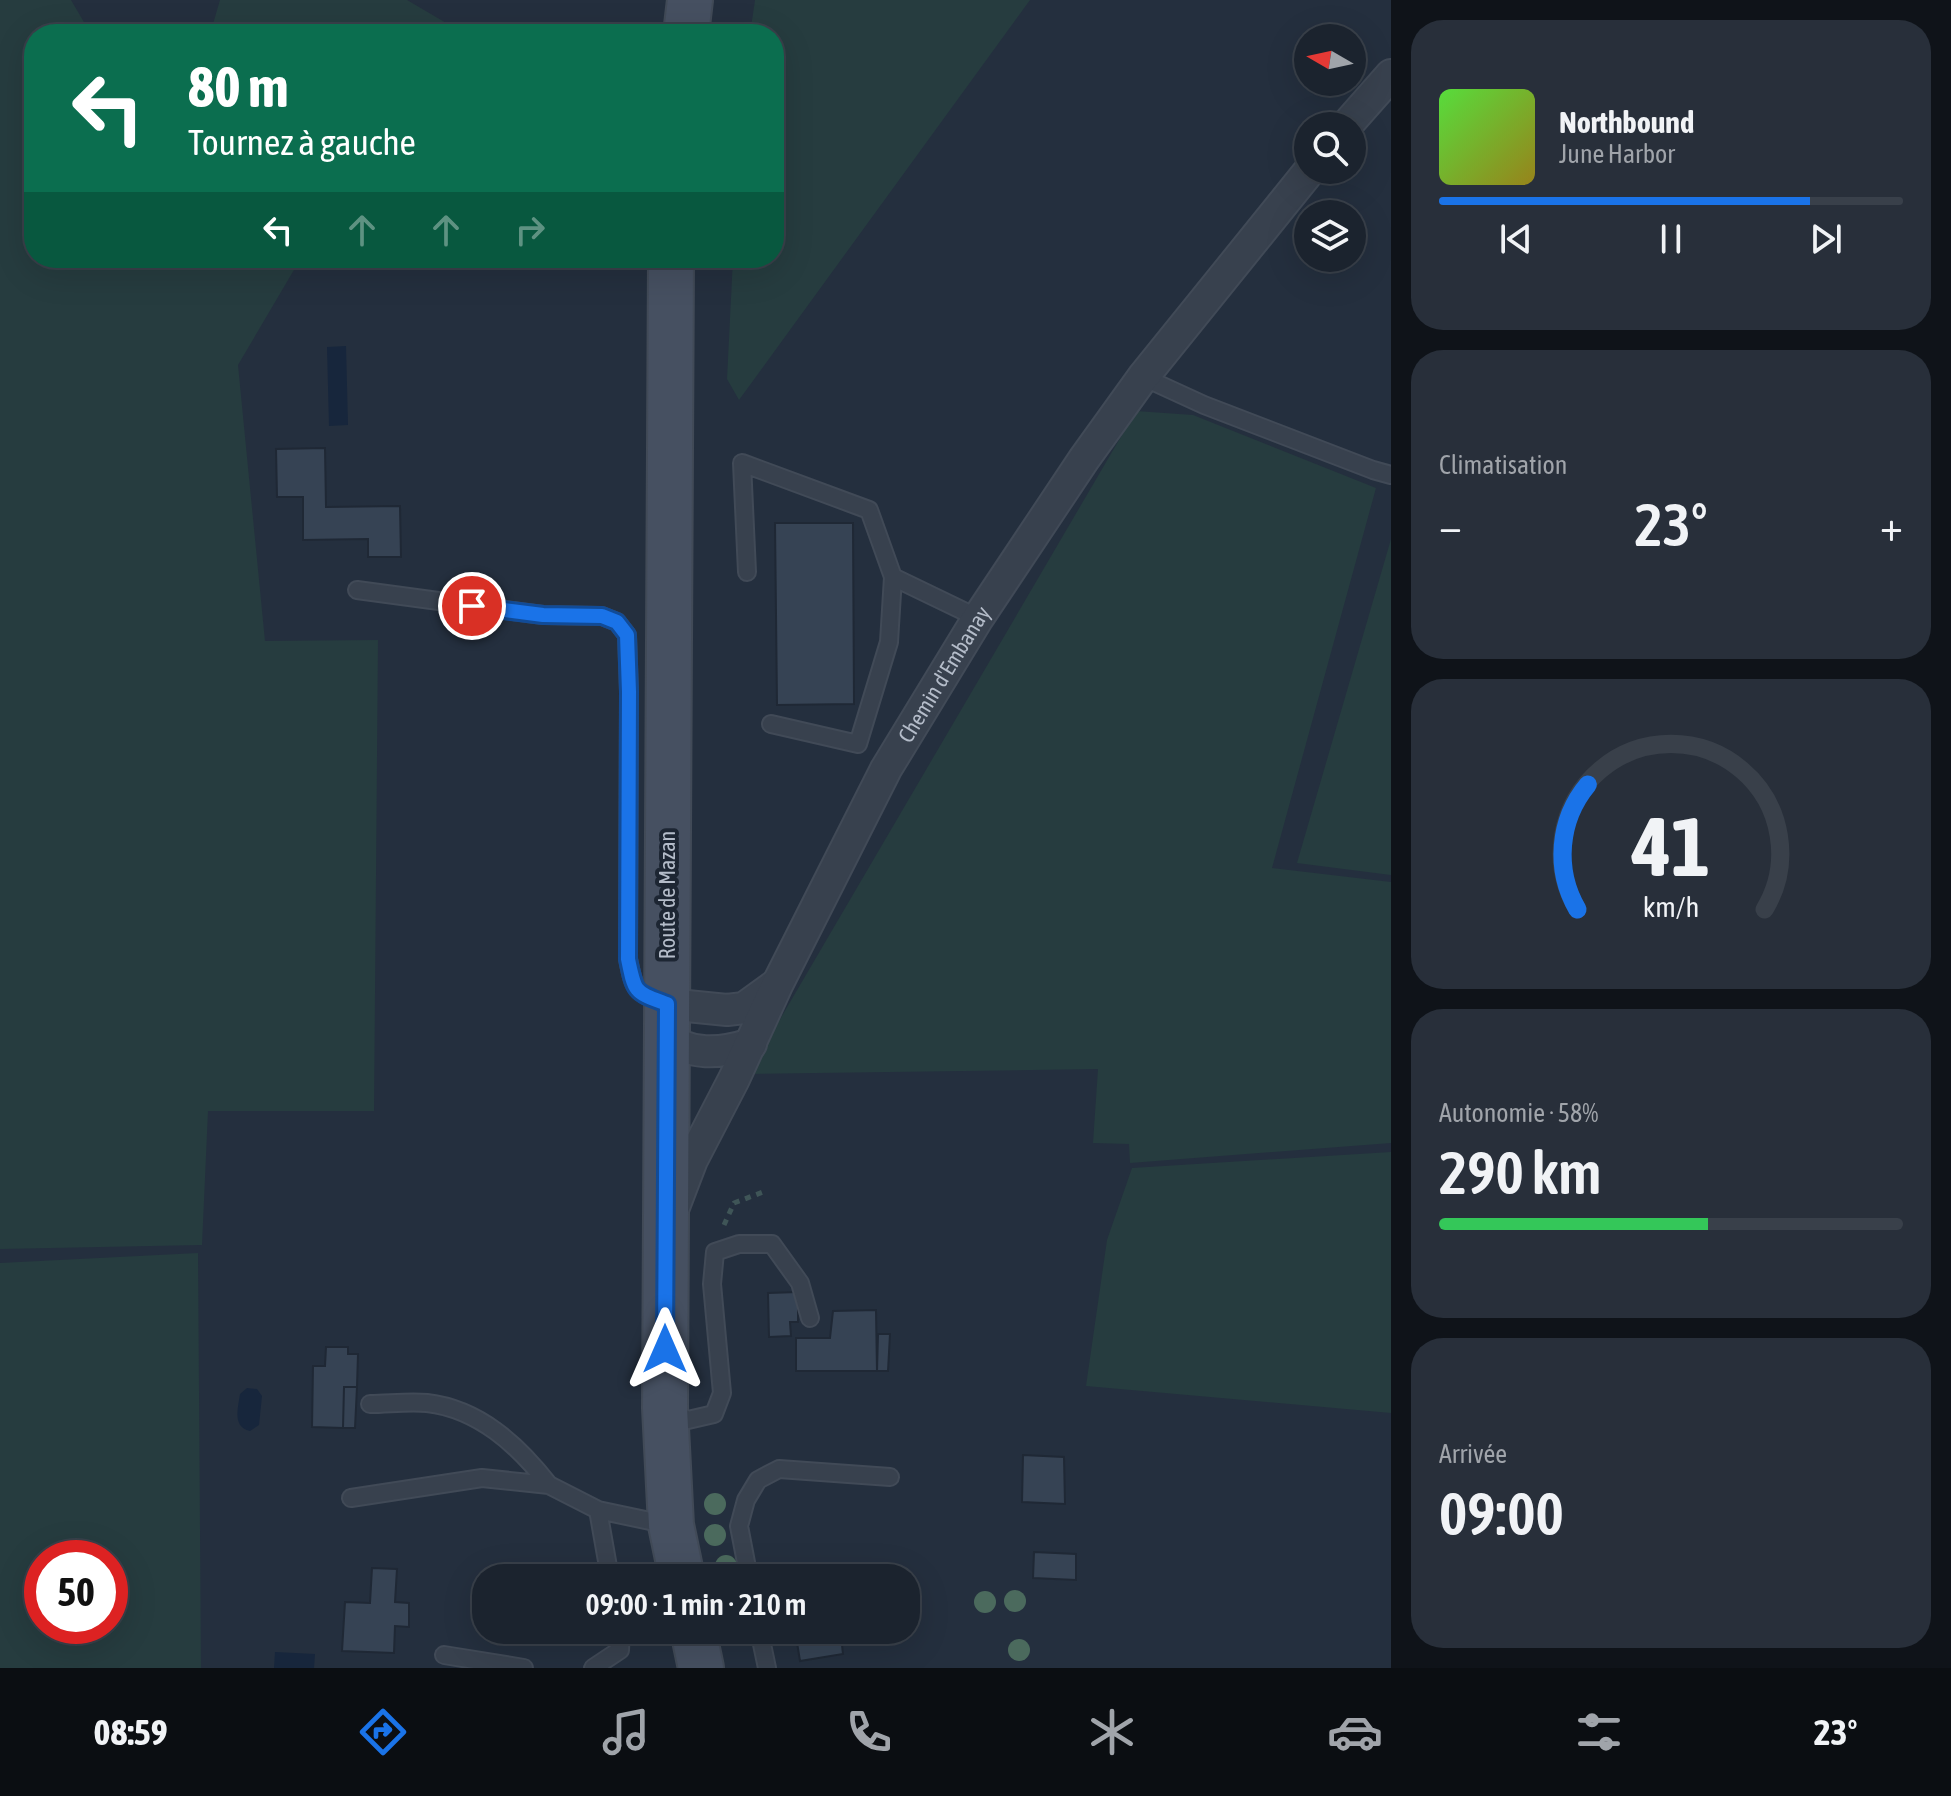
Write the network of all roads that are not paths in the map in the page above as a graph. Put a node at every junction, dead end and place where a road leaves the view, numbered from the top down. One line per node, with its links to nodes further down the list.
1 (690, 0): 2 (main road)
2 (687, 24)
3 (1391, 75): 4 (street)
4 (1358, 112)
5 (1299, 184): 7 (street, Chemin d'Embanay)
6 (671, 268): 15 (main road, Route de Mazan)
7 (1143, 377): 8 (lane); 12 (street, Chemin d'Embanay)
8 (1391, 475)
9 (747, 572): 10 (lane)
10 (893, 577): 12 (lane); 13 (lane)
11 (357, 590): 15 (lane)
12 (978, 618): 14 (street, Chemin d'Embanay)
13 (771, 724)
14 (778, 983): 15 (street); 16 (street, Chemin d'Embanay)
15 (666, 1019): 16 (street); 17 (main road, Route de Mazan)
16 (751, 1044): 17 (street, Chemin d'Embanay)
17 (666, 1231): 20 (main road, Route de Mazan)
18 (810, 1318): 20 (lane)
19 (370, 1404): 22 (lane)
20 (665, 1408): 25 (main road, Route de Mazan)
21 (890, 1477): 28 (lane)
22 (549, 1485): 23 (lane); 24 (lane)
23 (351, 1498)
24 (598, 1510): 25 (lane); 26 (lane)
25 (671, 1525): 27 (main road, Route de Mazan)
26 (608, 1564)
27 (679, 1564)
28 (746, 1564)
29 (620, 1644): 34 (lane)
30 (696, 1644): 35 (main road)
31 (762, 1644): 36 (lane)
32 (444, 1655): 33 (lane)
33 (524, 1668)
34 (593, 1668)
35 (701, 1668)
36 (767, 1668)

